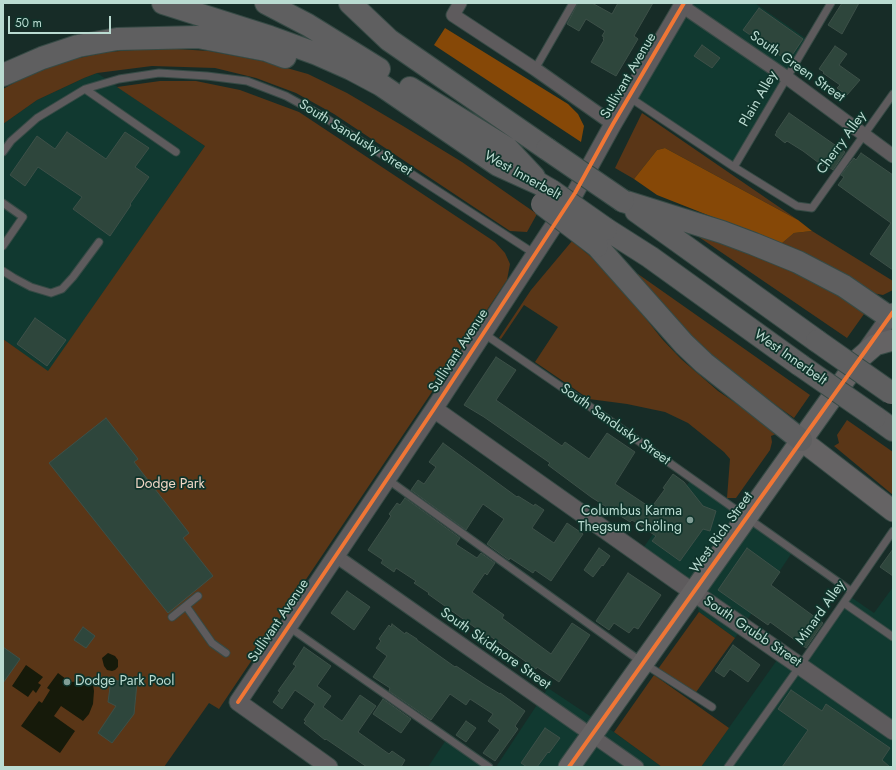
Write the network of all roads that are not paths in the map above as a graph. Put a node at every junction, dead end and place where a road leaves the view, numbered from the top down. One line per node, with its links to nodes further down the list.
1 (163, 3): 14 (highway, West Innerbelt)
2 (266, 3): 23 (highway)
3 (339, 3): 9 (highway)
4 (350, 3): 9 (highway)
5 (460, 3): 10 (street)
6 (573, 3): 10 (lane)
7 (831, 3): 12 (lane, Plain Alley)
8 (683, 5): 12 (street, South Green Street); 16 (street, Sullivant Avenue)
9 (389, 40): 24 (highway, bridge)
10 (534, 69): 17 (street)
11 (3, 75): 14 (highway)
12 (786, 77): 18 (street, South Green Street); 22 (lane, Plain Alley)
13 (85, 89): 19 (lane, South Sandusky Street); 20 (lane); 29 (lane, South Sandusky Street)
14 (393, 94): 23 (highway, West Innerbelt)
15 (893, 94): 18 (lane, Cherry Alley)
16 (629, 97): 17 (street, Sullivant Avenue); 22 (lane)
17 (613, 124): 29 (street, Sullivant Avenue)
18 (864, 135): 21 (street, South Green Street); 22 (lane, Cherry Alley)
19 (3, 152)
20 (176, 152)
21 (893, 156)
22 (734, 167)
23 (545, 193): 26 (highway, West Innerbelt, bridge)
24 (623, 201): 31 (highway); 35 (highway, bridge)
25 (3, 203): 28 (lane)
26 (601, 238): 37 (highway, West Innerbelt, bridge); 38 (highway)
27 (99, 242): 30 (lane)
28 (3, 246)
29 (536, 254): 32 (street, Sullivant Avenue)
30 (3, 271)
31 (892, 316): 34 (street, West Rich Street)
32 (483, 333): 36 (street, Sullivant Avenue); 41 (lane, South Sandusky Street)
33 (893, 340): 34 (main road)
34 (860, 358): 38 (main road, West Rich Street)
35 (892, 394)
36 (434, 409): 39 (street, Sullivant Avenue); 45 (street, South Grubb Street)
37 (893, 430)
38 (801, 440): 40 (main road); 41 (main road, West Rich Street)
39 (387, 479): 43 (street, Sullivant Avenue); 53 (lane)
40 (893, 511)
41 (746, 517): 44 (lane, South Sandusky Street); 45 (main road, West Rich Street)
42 (893, 531): 44 (lane, Minard Alley)
43 (336, 556): 50 (street, Sullivant Avenue); 57 (street, South Skidmore Street)
44 (851, 591): 47 (lane, Minard Alley)
45 (693, 592): 53 (main road, West Rich Street); 54 (street, South Grubb Street)
46 (198, 596): 48 (lane)
47 (844, 603): 51 (lane); 54 (lane, Minard Alley)
48 (186, 606): 49 (lane); 52 (lane)
49 (172, 617)
50 (288, 626): 58 (street, Sullivant Avenue); 59 (lane)
51 (893, 637)
52 (226, 653)
53 (643, 663): 55 (lane); 57 (main road, West Rich Street)
54 (800, 666): 56 (street, South Grubb Street); 62 (lane, Minard Alley)
55 (712, 707)
56 (893, 731)
57 (591, 735): 60 (main road, West Rich Street); 61 (street, South Skidmore Street)
58 (330, 767)
59 (489, 767)
60 (569, 767)
61 (637, 767)
62 (728, 767)

